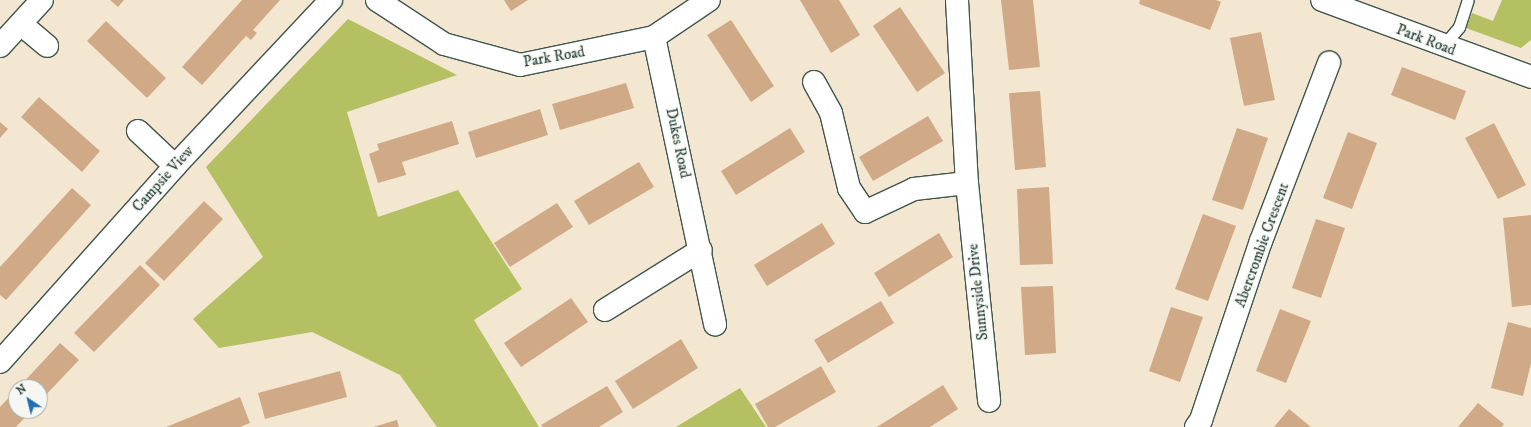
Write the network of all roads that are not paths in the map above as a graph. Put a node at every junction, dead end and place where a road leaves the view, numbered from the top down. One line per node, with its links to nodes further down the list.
1 (42, 0): 8 (street)
2 (331, 0): 17 (street, Campsie View)
3 (377, 0): 9 (street, Park Road)
4 (710, 0): 9 (street, Park Road)
5 (957, 0): 18 (street, Sunnyside Drive)
6 (1322, 0): 12 (street, Park Road)
7 (1468, 0): 12 (lane)
8 (21, 24): 10 (street); 11 (street)
9 (654, 37): 19 (street, Dukes Road)
10 (0, 46)
11 (47, 46)
12 (1443, 46): 14 (street, Park Road)
13 (1329, 63): 24 (street, Abercrombie Crescent)
14 (1531, 77)
15 (814, 82): 18 (street)
16 (138, 131): 17 (street)
17 (175, 166): 22 (street, Campsie View)
18 (967, 183): 23 (street, Sunnyside Drive)
19 (701, 250): 20 (street); 21 (street, Dukes Road)
20 (604, 310)
21 (715, 325)
22 (0, 362)
23 (989, 401)
24 (1203, 425)

